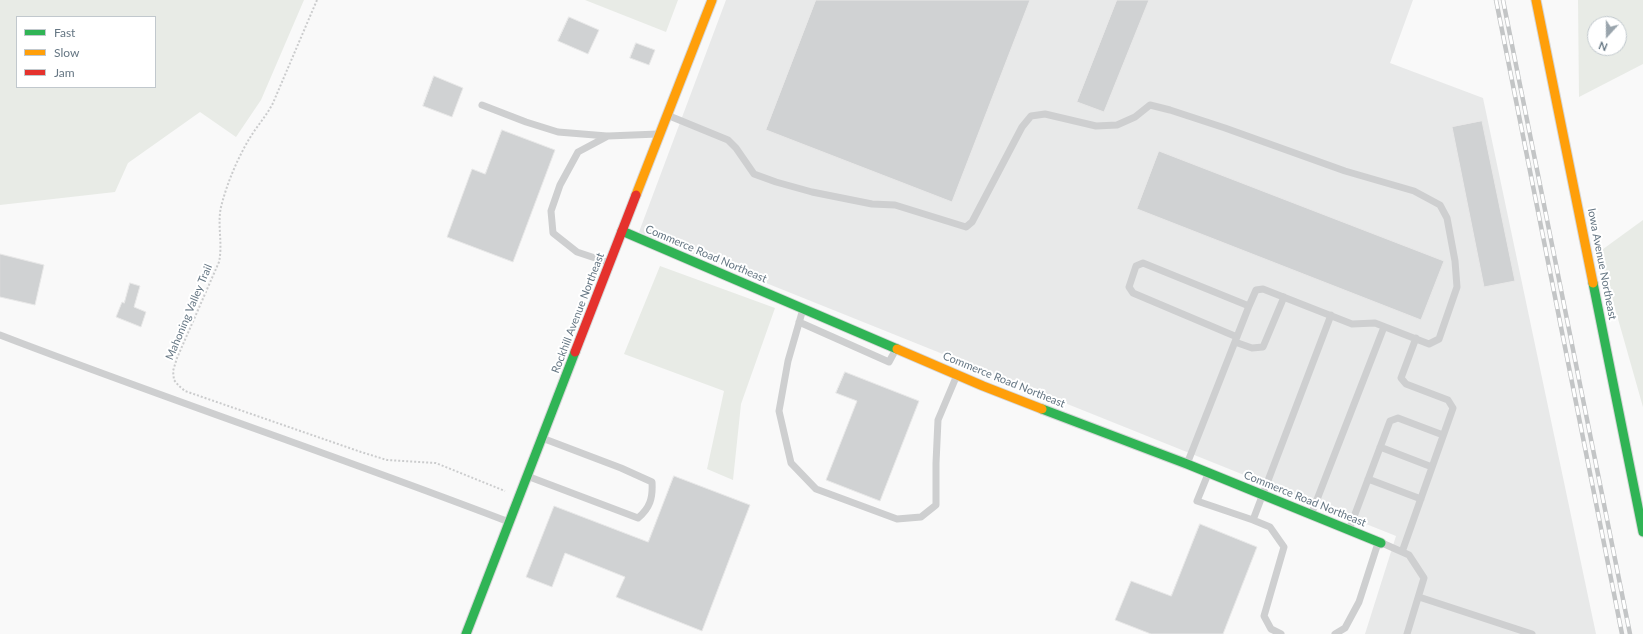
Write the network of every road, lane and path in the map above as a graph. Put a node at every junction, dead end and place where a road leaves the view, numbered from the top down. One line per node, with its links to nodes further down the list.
1 (317, 0): 30 (path, Mahoning Valley Trail)
2 (712, 0): 5 (street, Rockhill Avenue Northeast)
3 (1536, 0): 36 (street, Iowa Avenue Northeast)
4 (482, 105): 7 (lane)
5 (667, 115): 6 (street, Rockhill Avenue Northeast); 17 (lane)
6 (660, 134): 7 (lane); 8 (street, Rockhill Avenue Northeast)
7 (608, 136): 9 (lane)
8 (622, 231): 9 (street, Rockhill Avenue Northeast); 12 (street, Commerce Road Northeast)
9 (610, 263): 22 (street, Rockhill Avenue Northeast)
10 (1284, 297): 11 (lane); 13 (lane); 18 (lane)
11 (1249, 306): 18 (lane); 18 (lane)
12 (803, 309): 14 (lane); 19 (street, Commerce Road Northeast)
13 (1331, 315): 15 (lane); 29 (lane)
14 (799, 322): 19 (lane); 20 (lane)
15 (1384, 327): 17 (lane); 32 (lane)
16 (0, 335): 34 (lane)
17 (1416, 338): 21 (lane)
18 (1236, 340): 24 (lane)
19 (896, 349): 20 (street, Commerce Road Northeast)
20 (957, 375): 24 (street, Commerce Road Northeast)
21 (1444, 435): 23 (lane); 25 (lane)
22 (542, 438): 27 (street, Rockhill Avenue Northeast); 27 (lane)
23 (1380, 447): 25 (lane); 28 (lane)
24 (1187, 464): 26 (street, Commerce Road Northeast)
25 (1432, 467): 31 (lane)
26 (1208, 473): 29 (street, Commerce Road Northeast); 33 (lane)
27 (527, 476): 30 (street, Rockhill Avenue Northeast)
28 (1368, 479): 31 (lane); 35 (lane)
29 (1262, 495): 32 (street, Commerce Road Northeast); 33 (lane)
30 (520, 496): 34 (street, Rockhill Avenue Northeast)
31 (1421, 499): 38 (lane)
32 (1311, 515): 35 (street, Commerce Road Northeast)
33 (1253, 520): 41 (lane)
34 (510, 522): 40 (street, Rockhill Avenue Northeast)
35 (1348, 530): 37 (street, Commerce Road Northeast)
36 (1643, 532)
37 (1380, 542): 38 (lane); 42 (lane)
38 (1402, 552): 39 (lane)
39 (1419, 597): 43 (lane); 44 (lane)
40 (466, 634)
41 (1281, 634)
42 (1335, 634)
43 (1407, 634)
44 (1532, 634)

